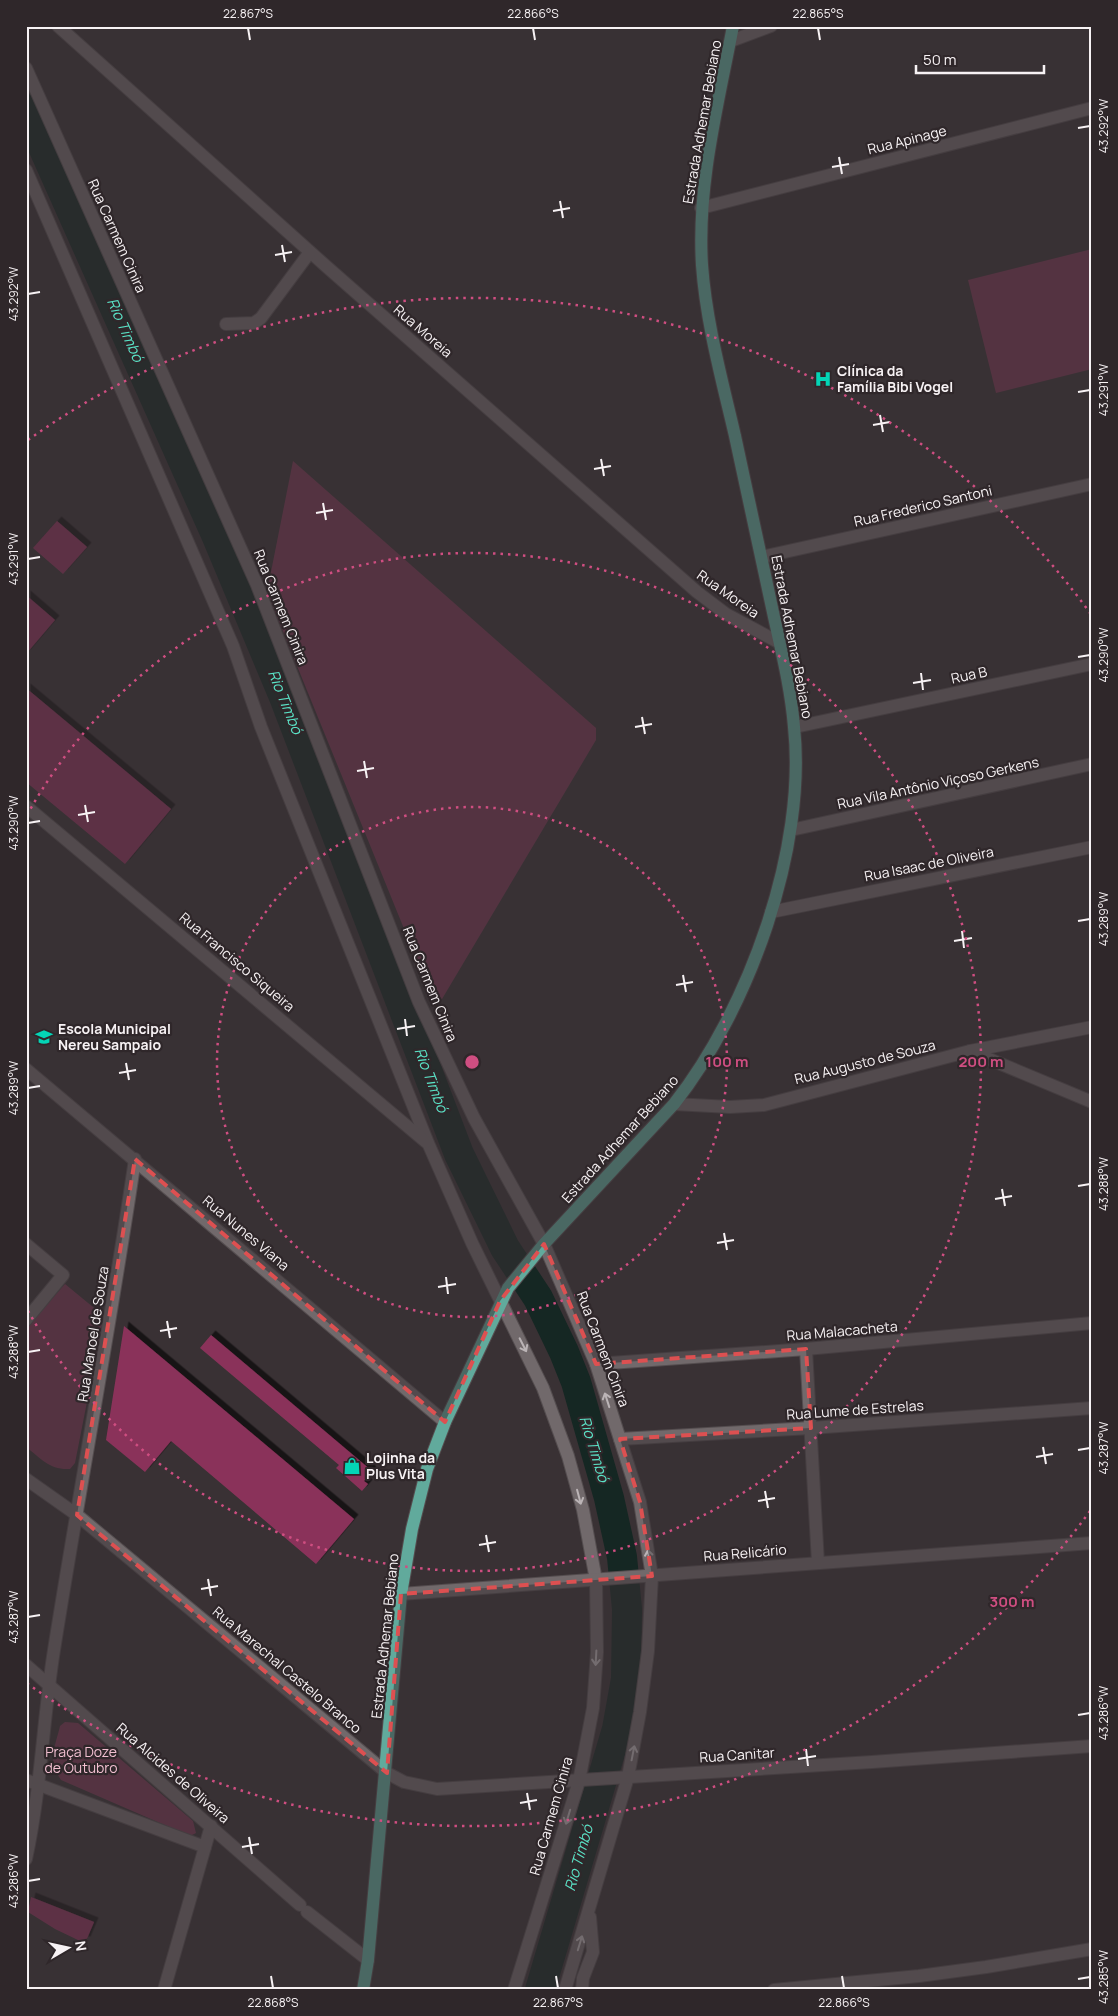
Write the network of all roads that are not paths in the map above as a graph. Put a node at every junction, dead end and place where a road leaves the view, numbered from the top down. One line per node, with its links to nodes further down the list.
1 (733, 26): 4 (main road, Estrada Adhemar Bebiano)
2 (772, 26): 4 (street)
3 (60, 27): 9 (street, Rua Moreia)
4 (731, 41): 8 (main road, Estrada Adhemar Bebiano)
5 (26, 68): 29 (street, Rua Carmem Cinira)
6 (1092, 108): 8 (street, Rua Apinage)
7 (26, 170): 26 (street, Rua Carmem Cinira)
8 (701, 208): 12 (main road, Estrada Adhemar Bebiano)
9 (310, 252): 10 (street); 13 (street, Rua Moreia)
10 (226, 324)
11 (1092, 484): 12 (street, Rua Frederico Santoni)
12 (762, 557): 13 (main road, Estrada Adhemar Bebiano)
13 (780, 643): 15 (main road, Estrada Adhemar Bebiano)
14 (1092, 664): 15 (street, Rua B)
15 (795, 728): 18 (main road, Estrada Adhemar Bebiano)
16 (1092, 764): 18 (street, Rua Vila Antônio Viçoso Gerkens)
17 (26, 806): 26 (street, Rua Francisco Siqueira)
18 (791, 830): 20 (main road, Estrada Adhemar Bebiano)
19 (1092, 847): 20 (street, Rua Isaac de Oliveira)
20 (771, 912): 25 (main road, Estrada Adhemar Bebiano)
21 (1092, 1027): 22 (street, Rua Augusto de Souza)
22 (970, 1051): 24 (street); 25 (street, Rua Augusto de Souza)
23 (26, 1069): 27 (street, Rua Nunes Viana)
24 (1092, 1102)
25 (674, 1104): 29 (main road, Estrada Adhemar Bebiano)
26 (428, 1143): 30 (street, Rua Carmem Cinira)
27 (135, 1159): 36 (street, Rua Nunes Viana); 40 (street, Rua Manoel de Souza)
28 (26, 1244): 31 (street)
29 (544, 1244): 30 (main road, Estrada Adhemar Bebiano); 34 (street, Rua Carmem Cinira)
30 (500, 1302): 36 (main road, Estrada Adhemar Bebiano); 44 (street, Rua Carmem Cinira, one-way to 44)
31 (26, 1320)
32 (1092, 1323): 33 (street, Rua Malacacheta)
33 (806, 1349): 34 (street, Rua Malacacheta); 37 (street)
34 (596, 1364): 38 (street, Rua Carmem Cinira, one-way to 34)
35 (1092, 1408): 37 (street, Rua Lume de Estrelas)
36 (444, 1422): 45 (main road, Estrada Adhemar Bebiano)
37 (811, 1428): 38 (street, Rua Lume de Estrelas); 42 (street)
38 (620, 1439): 43 (street, Rua Carmem Cinira, one-way to 38)
39 (26, 1479): 40 (street, Rua Marechal Castelo Branco)
40 (77, 1515): 47 (street, Rua Manoel de Souza); 49 (street, Rua Marechal Castelo Branco)
41 (1092, 1543): 42 (street, Rua Relicário)
42 (818, 1563): 43 (street, Rua Relicário)
43 (646, 1577): 44 (street, Rua Relicário); 50 (street, Rua Carmem Cinira, one-way to 43)
44 (602, 1580): 45 (street, Rua Relicário); 51 (street, Rua Carmem Cinira, one-way to 51)
45 (402, 1594): 49 (main road, Estrada Adhemar Bebiano)
46 (26, 1666): 47 (street, Rua Alcides de Oliveira)
47 (48, 1684): 52 (street, Rua Manoel de Souza); 53 (street, Rua Alcides de Oliveira)
48 (1092, 1746): 50 (street, Rua Canitar)
49 (387, 1773): 51 (street, Rua Canitar); 58 (main road, Estrada Adhemar Bebiano)
50 (622, 1777): 51 (street, Rua Canitar); 56 (street, Rua Carmem Cinira)
51 (583, 1780): 62 (street, Rua Carmem Cinira, one-way to 62)
52 (32, 1782): 54 (street); 55 (street, Rua Manoel de Souza)
53 (212, 1826): 54 (street); 58 (street, Rua Alcides de Oliveira)
54 (205, 1847): 60 (street)
55 (26, 1859)
56 (590, 1912): 63 (street, Rua Carmem Cinira, one-way to 56); 64 (street)
57 (1092, 1949): 59 (street)
58 (368, 1960): 61 (main road, Estrada Adhemar Bebiano)
59 (919, 1976): 65 (street); 66 (street)
60 (164, 1990)
61 (363, 1990)
62 (514, 1990)
63 (565, 1990)
64 (582, 1990)
65 (774, 1990)
66 (914, 1990)

